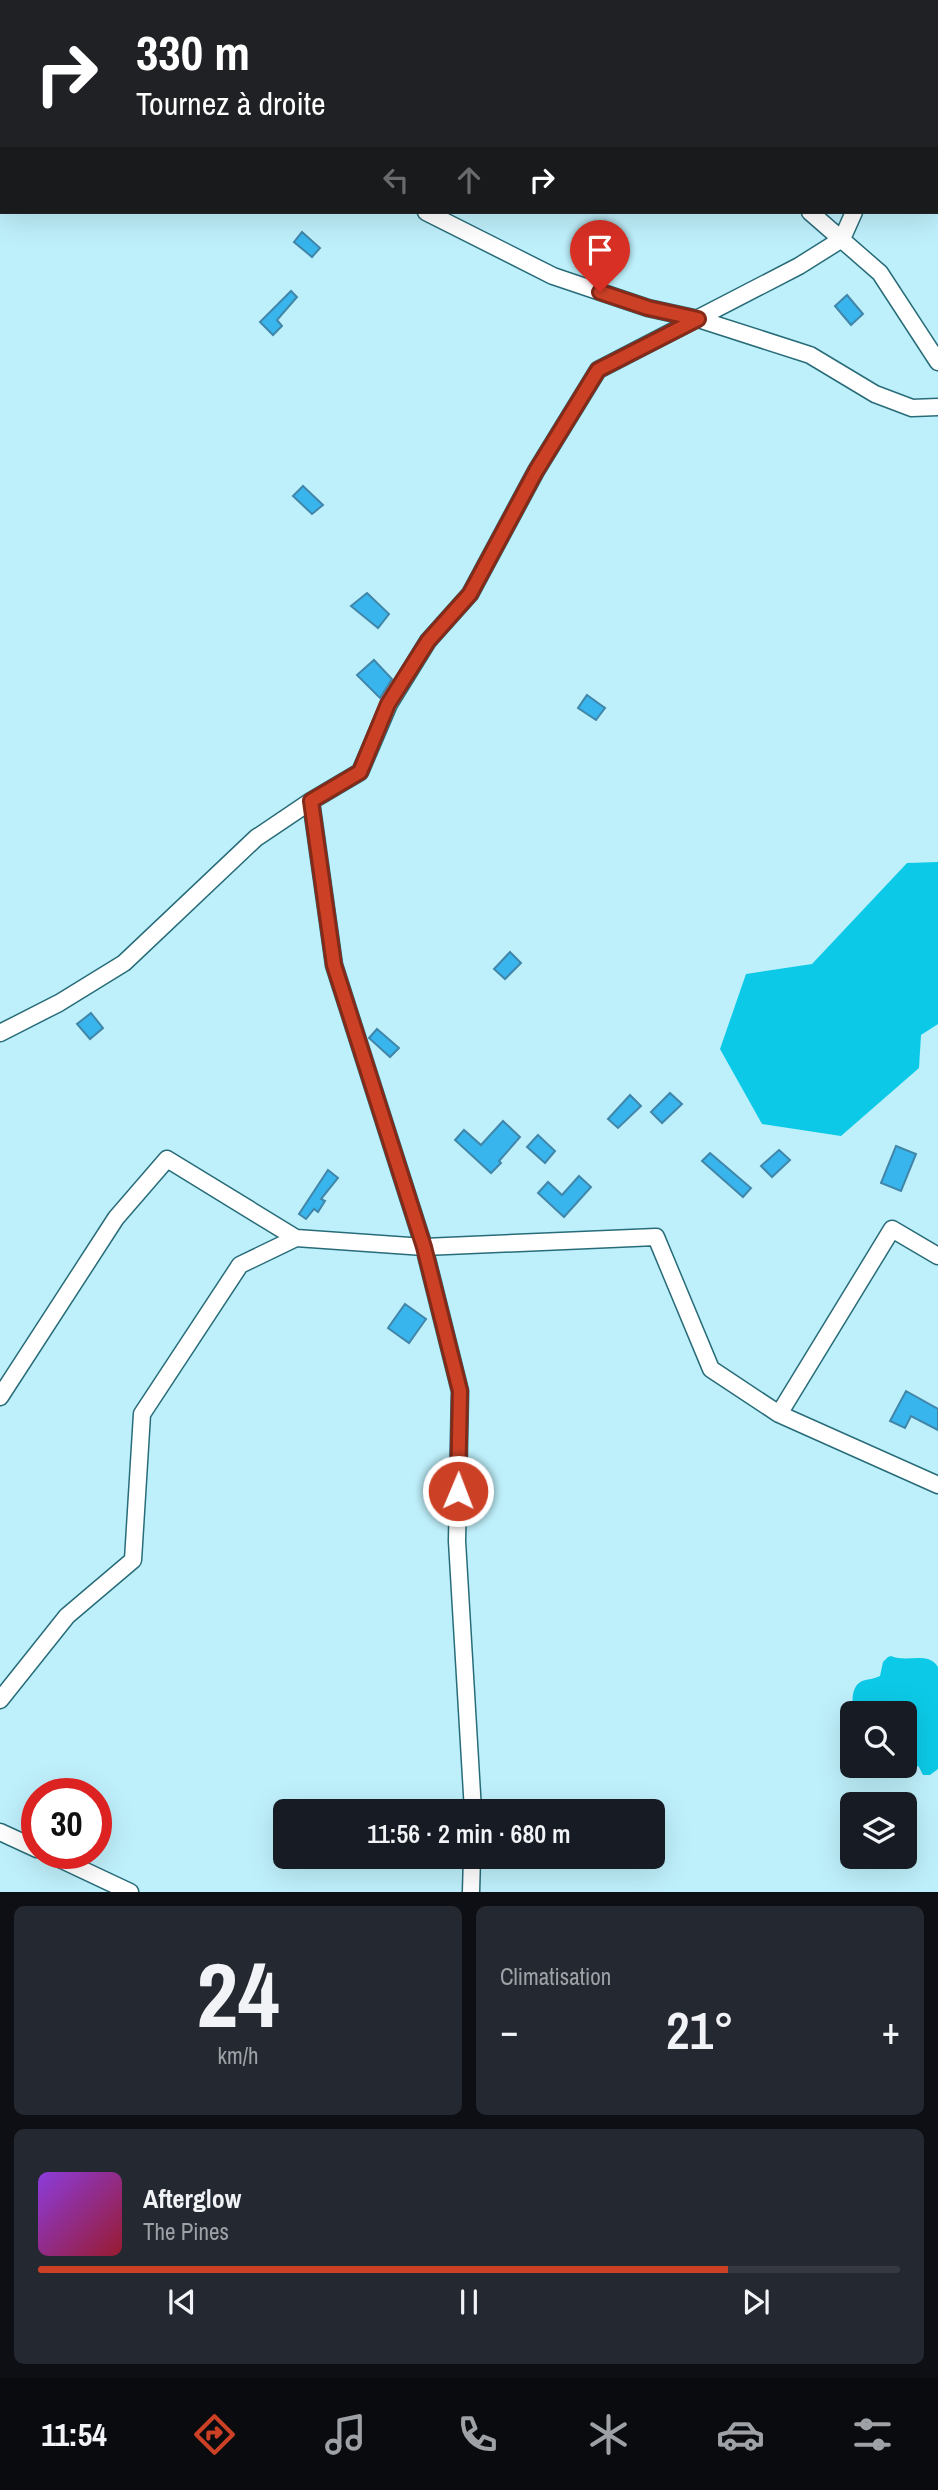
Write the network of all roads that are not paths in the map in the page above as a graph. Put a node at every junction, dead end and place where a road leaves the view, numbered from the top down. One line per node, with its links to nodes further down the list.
1 (430, 214): 5 (street)
2 (812, 214): 4 (street)
3 (853, 214): 4 (street)
4 (842, 239): 5 (street); 6 (street)
5 (698, 319): 7 (street); 8 (street)
6 (938, 362)
7 (938, 407)
8 (311, 801): 9 (street); 11 (street)
9 (0, 1033)
10 (296, 1238): 11 (street); 13 (street); 16 (street)
11 (424, 1247): 14 (street); 17 (street)
12 (938, 1256): 14 (street)
13 (0, 1397)
14 (779, 1414): 15 (street)
15 (938, 1485)
16 (0, 1700)
17 (472, 1799)
18 (0, 1832): 19 (street)
19 (21, 1842)
20 (81, 1869): 22 (street)
21 (472, 1869): 23 (street)
22 (130, 1892)
23 (471, 1892)

